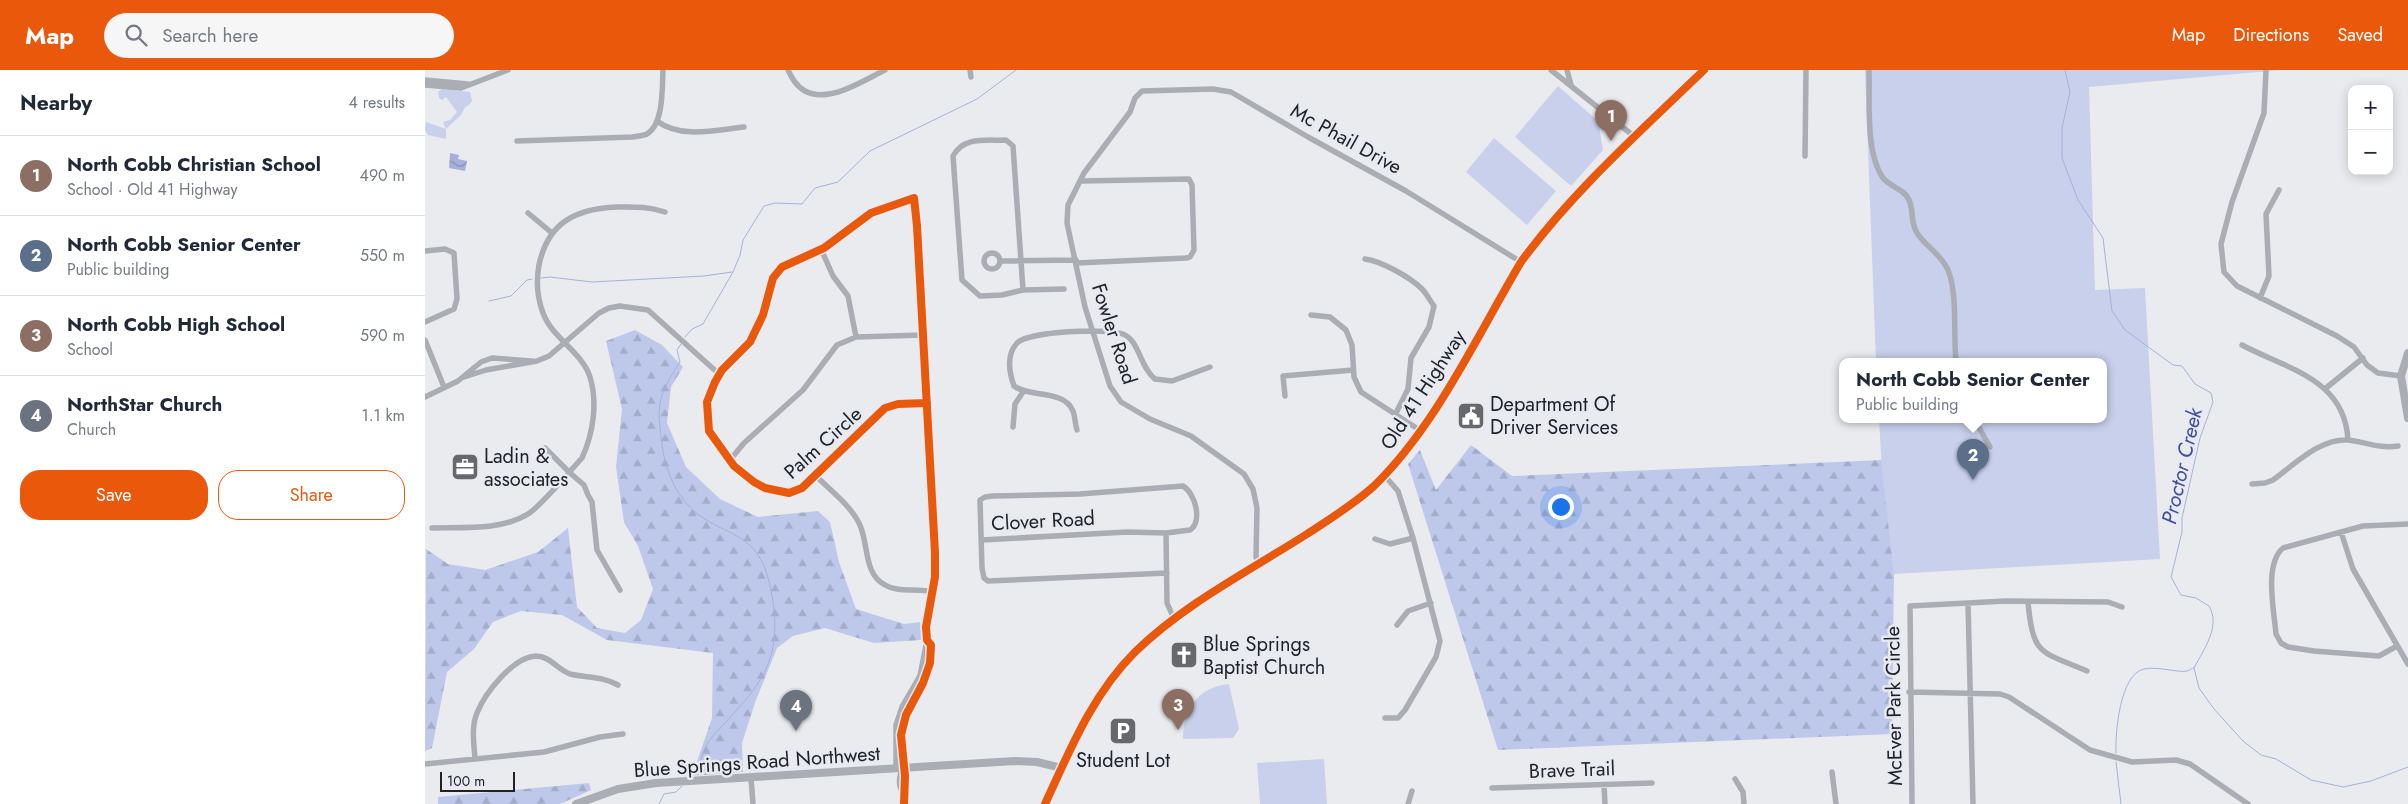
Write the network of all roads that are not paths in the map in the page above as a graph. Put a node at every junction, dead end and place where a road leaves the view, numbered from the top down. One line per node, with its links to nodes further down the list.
1 (508, 70): 15 (street)
2 (663, 70): 19 (street)
3 (788, 70): 12 (street)
4 (885, 70): 12 (street)
5 (970, 70): 13 (street)
6 (1551, 70): 17 (street)
7 (1567, 70): 17 (street)
8 (1704, 70): 21 (main road, Old 41 Highway)
9 (1806, 70): 23 (street)
10 (1869, 70): 48 (street)
11 (2266, 70): 38 (street)
12 (871, 73)
13 (971, 77)
14 (425, 80): 15 (street)
15 (472, 84): 16 (street)
16 (425, 85)
17 (1571, 85): 21 (street)
18 (1141, 91): 24 (street, Fowler Road); 35 (street, Mc Phail Drive)
19 (657, 121): 20 (street); 22 (street)
20 (744, 128)
21 (1635, 137): 35 (main road, Old 41 Highway)
22 (517, 141)
23 (1805, 156)
24 (1081, 181): 34 (street, Fowler Road); 34 (street)
25 (2279, 190): 38 (street)
26 (665, 212): 28 (street)
27 (528, 213): 28 (street)
28 (552, 233): 45 (street)
29 (821, 249): 42 (street, Palm Circle); 43 (street); 53 (street, Palm Circle)
30 (425, 251): 40 (street)
31 (1365, 260): 62 (street)
32 (1000, 261): 33 (street)
33 (1021, 261): 34 (street); 37 (street); 37 (street)
34 (1077, 261): 41 (street, Fowler Road)
35 (1521, 262): 67 (main road, Old 41 Highway)
36 (1064, 289): 37 (street)
37 (1023, 290)
38 (2260, 298): 49 (street)
39 (1311, 315): 52 (street)
40 (425, 322)
41 (1093, 332): 51 (street); 58 (street); 85 (street, Fowler Road)
42 (923, 335): 43 (street); 61 (street)
43 (856, 337): 72 (street)
44 (425, 340): 56 (street)
45 (563, 343): 50 (street); 53 (street); 73 (street)
46 (2242, 345): 57 (street)
47 (2408, 352): 54 (street)
48 (1957, 358)
49 (2363, 358): 54 (street); 57 (street)
50 (535, 361): 55 (street); 55 (street)
51 (1210, 368)
52 (1353, 370): 60 (street); 62 (street)
53 (719, 374): 72 (street, Palm Circle)
54 (2401, 376): 63 (street)
55 (464, 377): 56 (street)
56 (444, 387): 59 (street)
57 (2326, 388): 68 (street)
58 (1023, 392): 65 (street); 66 (street)
59 (425, 396)
60 (1285, 396)
61 (927, 403): 74 (street, Palm Circle); 88 (street)
62 (1396, 413): 67 (street)
63 (2408, 418)
64 (1976, 423): 70 (street)
65 (1013, 427)
66 (1077, 430)
67 (1421, 431): 75 (main road, Old 41 Highway)
68 (2348, 440): 69 (street); 76 (street)
69 (2398, 446)
70 (1990, 447)
71 (545, 448): 73 (street)
72 (730, 460): 74 (street, Palm Circle)
73 (569, 472): 77 (street); 79 (street); 87 (street)
74 (815, 475): 88 (street)
75 (1384, 475): 82 (street); 85 (main road, Old 41 Highway)
76 (2252, 484)
77 (532, 513)
78 (2408, 524): 80 (street)
79 (432, 528)
80 (2341, 532): 95 (street); 95 (street)
81 (1166, 533): 84 (street, Clover Road); 84 (street, Clover Road); 86 (street)
82 (1413, 538): 83 (street); 89 (street)
83 (1375, 539)
84 (983, 540): 86 (street, Clover Road)
85 (1259, 565): 93 (main road, Old 41 Highway)
86 (1167, 573): 93 (street)
87 (619, 590)
88 (933, 592): 105 (street)
89 (1431, 602): 94 (street); 101 (street)
90 (2028, 602): 91 (street, McEver Park Circle); 92 (street, McEver Park Circle); 97 (street)
91 (1967, 603): 99 (street, McEver Park Circle); 100 (street)
92 (2121, 607)
93 (1174, 619): 106 (main road, Old 41 Highway)
94 (1397, 624)
95 (2397, 646): 96 (street)
96 (2408, 664)
97 (2087, 671)
98 (618, 685): 103 (street)
99 (1909, 692): 100 (street); 122 (street, McEver Park Circle)
100 (1969, 692): 123 (street); 124 (street)
101 (1385, 718)
102 (623, 734): 103 (street)
103 (475, 759): 104 (street)
104 (425, 764)
105 (899, 768): 106 (street, Blue Springs Road Northwest); 108 (street, Blue Springs Road Northwest); 116 (street)
106 (1062, 768): 117 (main road, Old 41 Highway)
107 (1833, 772): 121 (street)
108 (751, 778): 114 (street, Blue Springs Road Northwest); 115 (street)
109 (1735, 779): 120 (street)
110 (1653, 782): 111 (street, Brave Trail)
111 (1604, 785): 112 (street, Brave Trail); 119 (street)
112 (1492, 788)
113 (1412, 791): 118 (street)
114 (576, 804)
115 (753, 804)
116 (904, 804)
117 (1045, 804)
118 (1408, 804)
119 (1605, 804)
120 (1744, 804)
121 (1836, 804)
122 (1912, 804)
123 (1973, 804)
124 (2248, 804)

